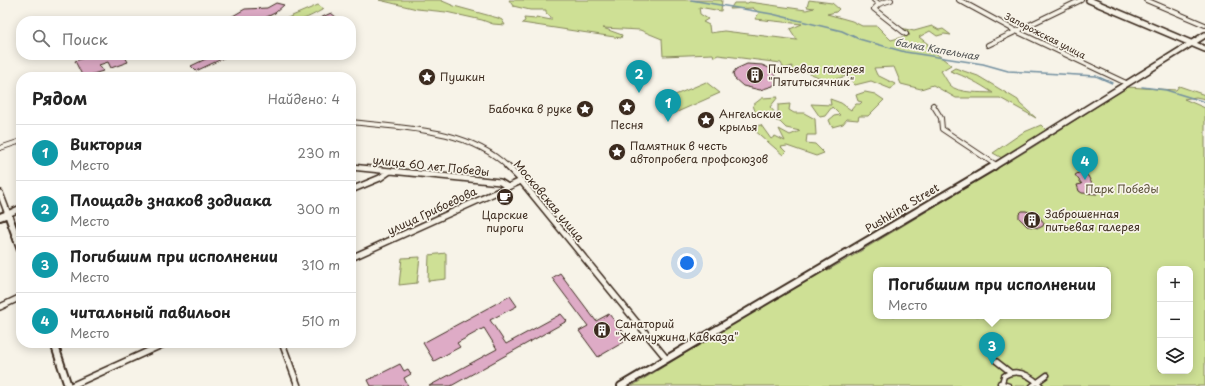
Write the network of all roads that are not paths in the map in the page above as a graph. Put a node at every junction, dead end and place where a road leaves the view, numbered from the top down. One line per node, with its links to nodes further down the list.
1 (874, 0): 7 (street)
2 (892, 0): 7 (street)
3 (959, 0): 9 (street, Запорожская улица)
4 (1081, 0): 9 (street)
5 (1092, 0): 12 (street)
6 (1146, 0): 8 (street)
7 (879, 4): 10 (street)
8 (1205, 25)
9 (1016, 31): 13 (street); 15 (street, Запорожская улица)
10 (906, 34)
11 (1205, 35): 12 (street, Pushkina Street)
12 (1191, 43): 14 (street); 15 (street, Pushkina Street)
13 (988, 45)
14 (1205, 49)
15 (1126, 84): 20 (street, Pushkina Street)
16 (933, 106): 20 (street)
17 (356, 123): 23 (street, Московская улица)
18 (16, 143): 19 (street)
19 (0, 148)
20 (996, 165): 37 (street, Pushkina Street)
21 (356, 168): 22 (street, улица 60 лет Победы)
22 (390, 171): 24 (street, улица 60 лет Победы); 25 (street)
23 (521, 181): 24 (street, улица Грибоедова); 37 (street, Московская улица)
24 (508, 187): 31 (street, улица Грибоедова)
25 (356, 188)
26 (0, 193): 28 (street)
27 (16, 210): 28 (street)
28 (8, 214): 29 (street); 30 (street)
29 (0, 217)
30 (16, 236)
31 (356, 256)
32 (16, 299): 33 (street)
33 (0, 307)
34 (56, 348): 43 (street)
35 (154, 348): 44 (street)
36 (284, 348): 45 (street)
37 (666, 358): 46 (street, Pushkina Street)
38 (996, 361): 39 (street)
39 (1010, 372): 41 (street); 42 (street)
40 (1047, 375): 42 (street)
41 (1001, 384): 47 (street)
42 (1040, 384): 48 (street)
43 (68, 386)
44 (71, 386)
45 (298, 386)
46 (621, 386)
47 (1009, 386)
48 (1032, 386)

